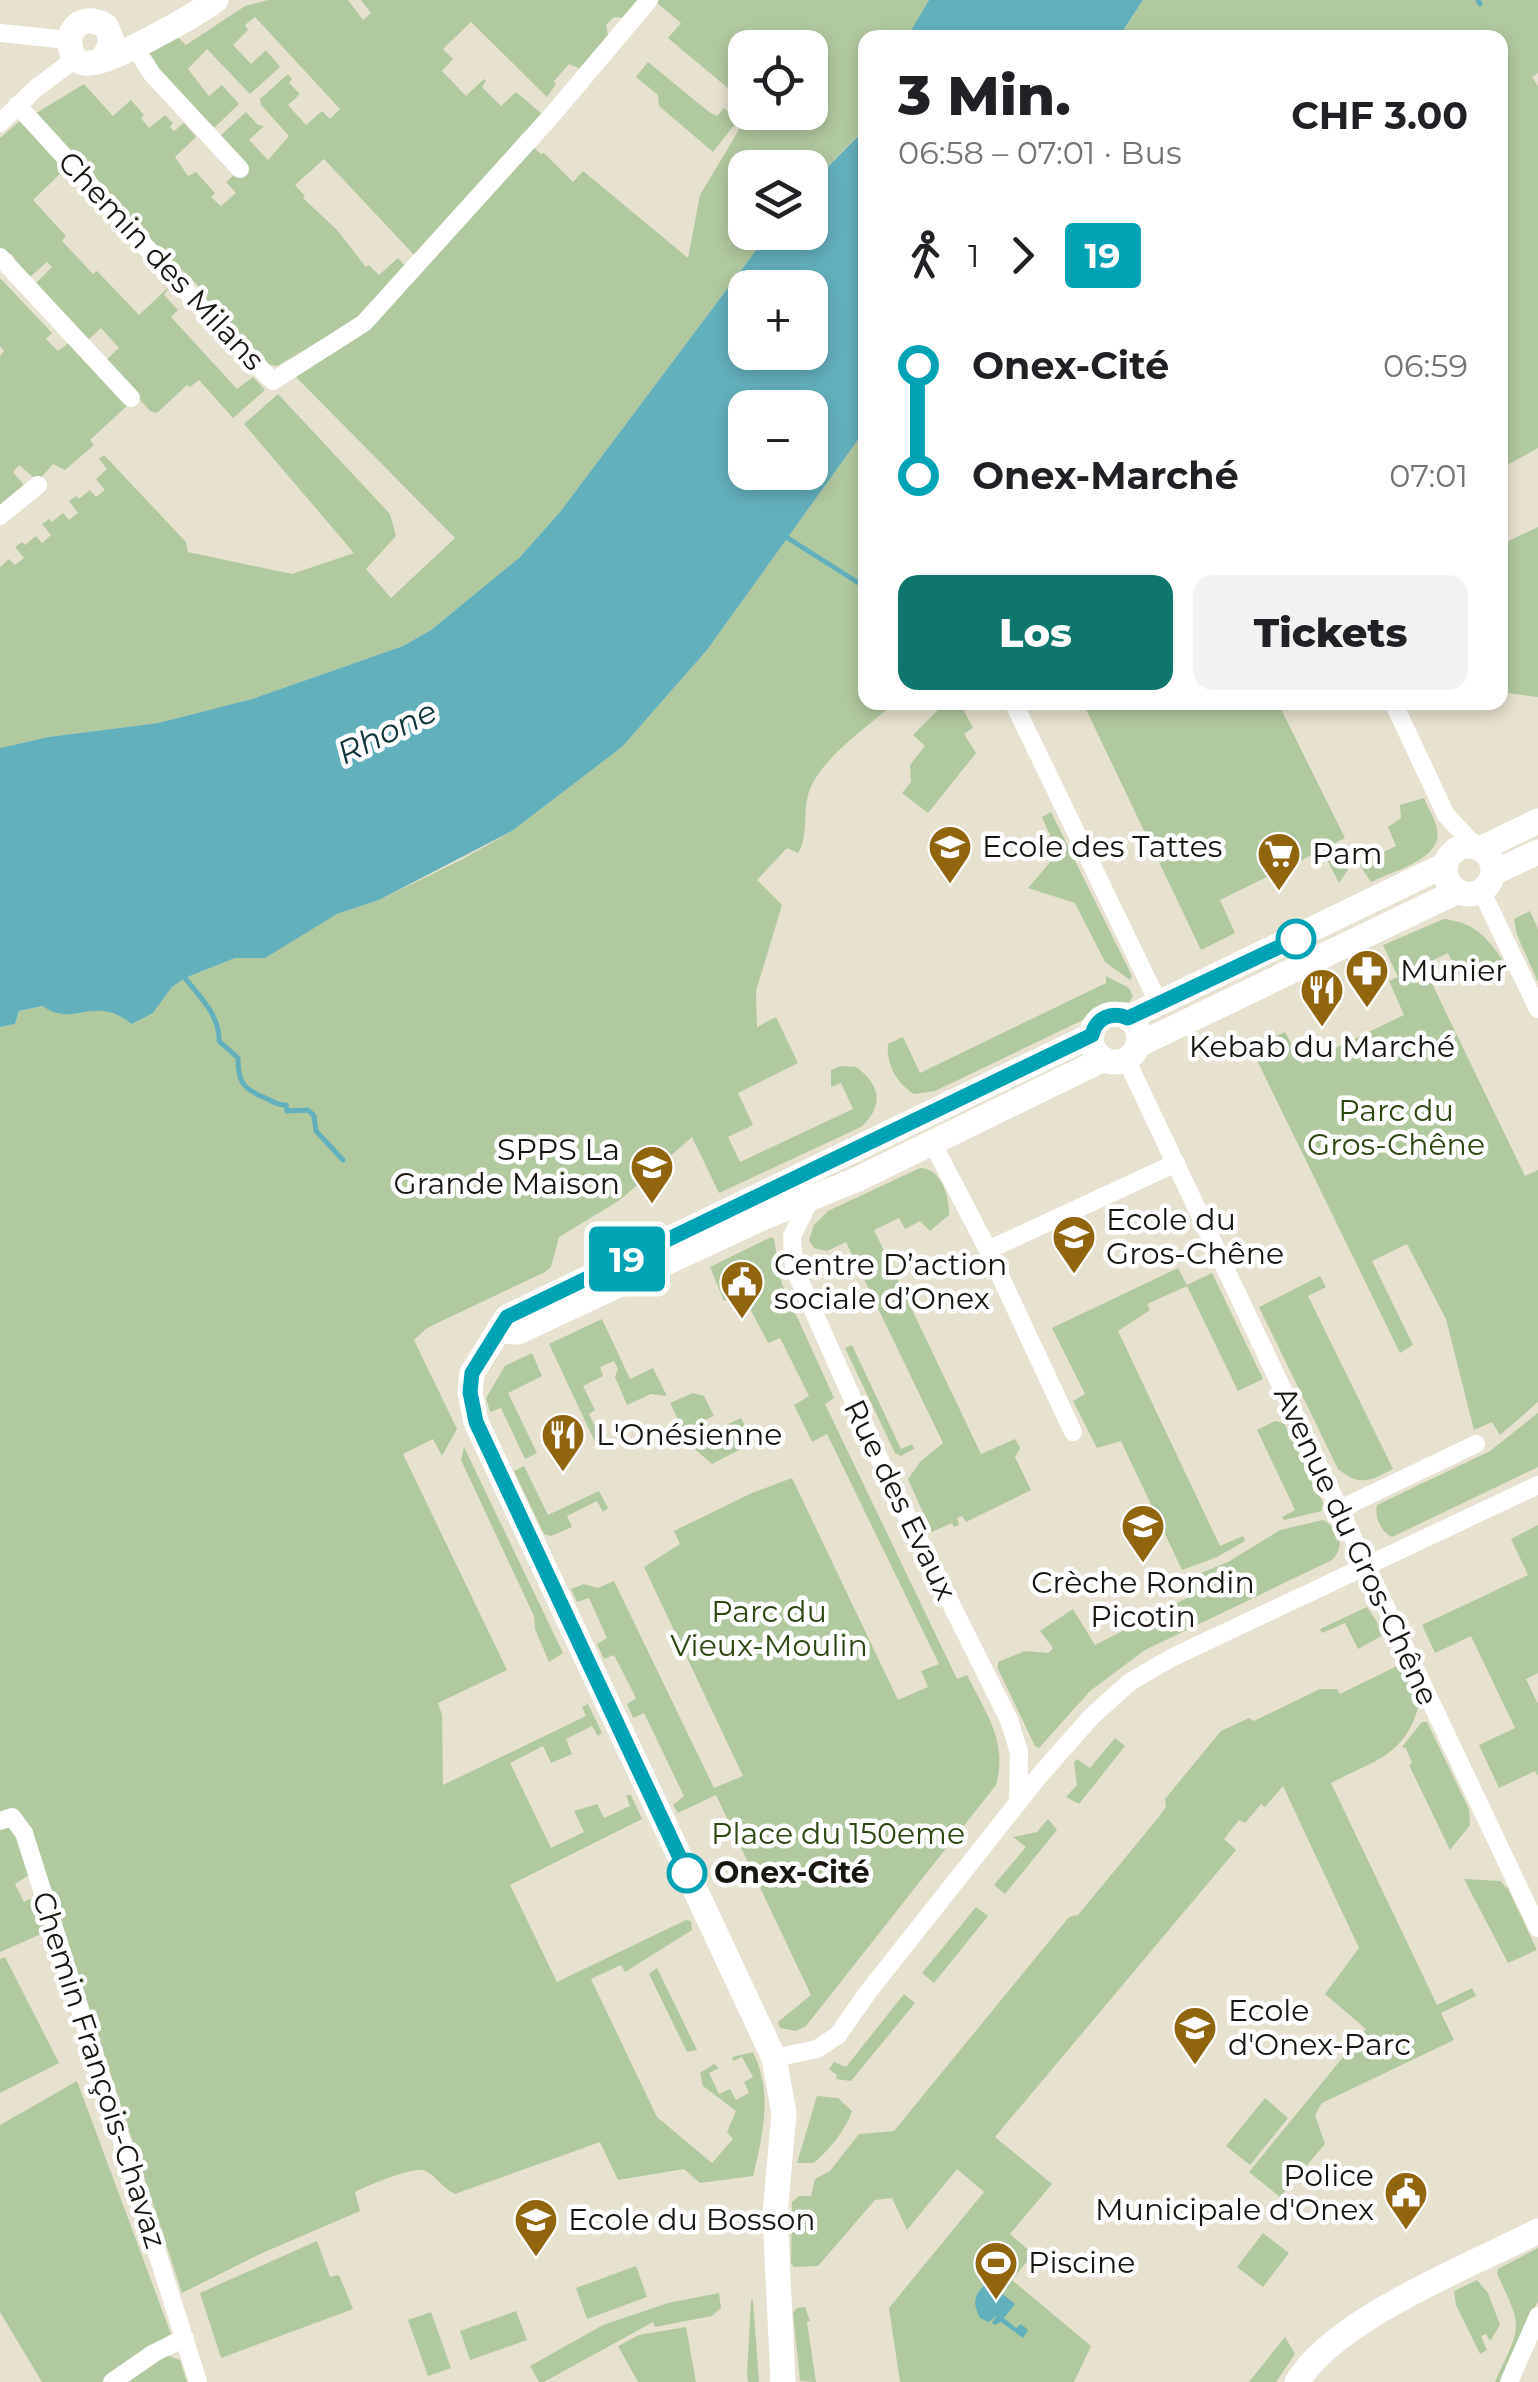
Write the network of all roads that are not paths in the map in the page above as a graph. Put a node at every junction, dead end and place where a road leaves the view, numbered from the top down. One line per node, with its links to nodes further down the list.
1 (194, 0): 5 (street)
2 (216, 0): 6 (street)
3 (649, 0): 9 (street, Chemin des Milans)
4 (0, 32): 7 (street)
5 (110, 32): 7 (street); 8 (street)
6 (134, 46): 8 (street); 11 (street)
7 (72, 49): 8 (street); 9 (street)
8 (103, 59)
9 (17, 106): 10 (street)
10 (0, 123)
11 (240, 170)
12 (0, 257): 13 (street)
13 (131, 398)
14 (38, 485): 15 (street)
15 (0, 516)
16 (1017, 710): 22 (street)
17 (1397, 710): 20 (street)
18 (1538, 821): 20 (street)
19 (1538, 852): 21 (street)
20 (1463, 854): 21 (street); 21 (street); 22 (street)
21 (1477, 885): 23 (street); 26 (street)
22 (1159, 1004): 24 (street)
23 (1538, 1009)
24 (1128, 1018): 25 (street); 26 (street)
25 (1092, 1035): 26 (street); 27 (street)
26 (1123, 1055): 28 (street); 29 (street, Avenue du Gros-Chêne)
27 (920, 1118): 28 (street); 32 (street)
28 (933, 1144): 30 (street); 31 (street)
29 (1176, 1163): 31 (street); 36 (street, Avenue du Gros-Chêne)
30 (812, 1198): 32 (street); 38 (street, Rue des Evaux)
31 (988, 1250): 33 (street)
32 (501, 1331): 41 (street)
33 (1072, 1432)
34 (1476, 1444): 36 (street)
35 (1538, 1485): 37 (street)
36 (1340, 1509): 37 (street, Avenue du Gros-Chêne)
37 (1369, 1568): 38 (street); 40 (street, Avenue du Gros-Chêne)
38 (1018, 1804): 41 (street)
39 (0, 1821): 44 (street, Chemin François-Chavaz)
40 (1538, 1928)
41 (774, 2058): 47 (street)
42 (1538, 2231): 48 (street)
43 (1538, 2316): 49 (street)
44 (184, 2338): 45 (street); 46 (street, Chemin François-Chavaz)
45 (112, 2382)
46 (198, 2382)
47 (783, 2382)
48 (1296, 2382)
49 (1509, 2382)

